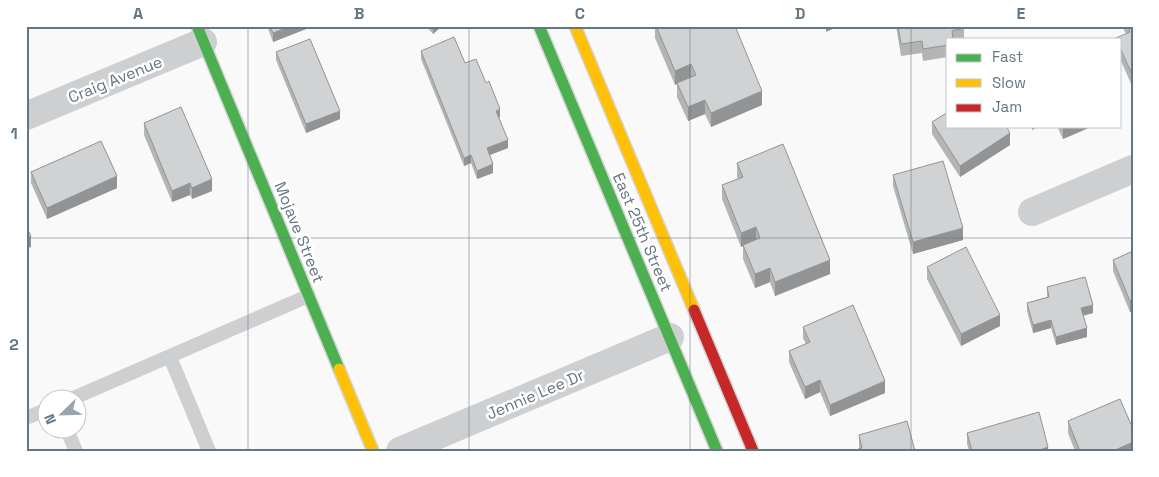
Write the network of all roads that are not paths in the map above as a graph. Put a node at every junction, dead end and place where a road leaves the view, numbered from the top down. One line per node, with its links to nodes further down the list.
1 (539, 26): 8 (street, East 25th Street)
2 (575, 26): 17 (street, East 25th Street)
3 (200, 34): 4 (street, Craig Avenue); 7 (street, Mojave Street)
4 (26, 116)
5 (1133, 169): 6 (street)
6 (1032, 212)
7 (308, 296): 9 (lane); 14 (street, Mojave Street)
8 (670, 337): 15 (street, Jennie Lee Dr); 16 (street, East 25th Street)
9 (170, 357): 10 (lane); 13 (lane)
10 (88, 392)
11 (38, 413): 12 (lane)
12 (26, 418)
13 (209, 451)
14 (373, 451)
15 (400, 451)
16 (717, 451)
17 (753, 451)

